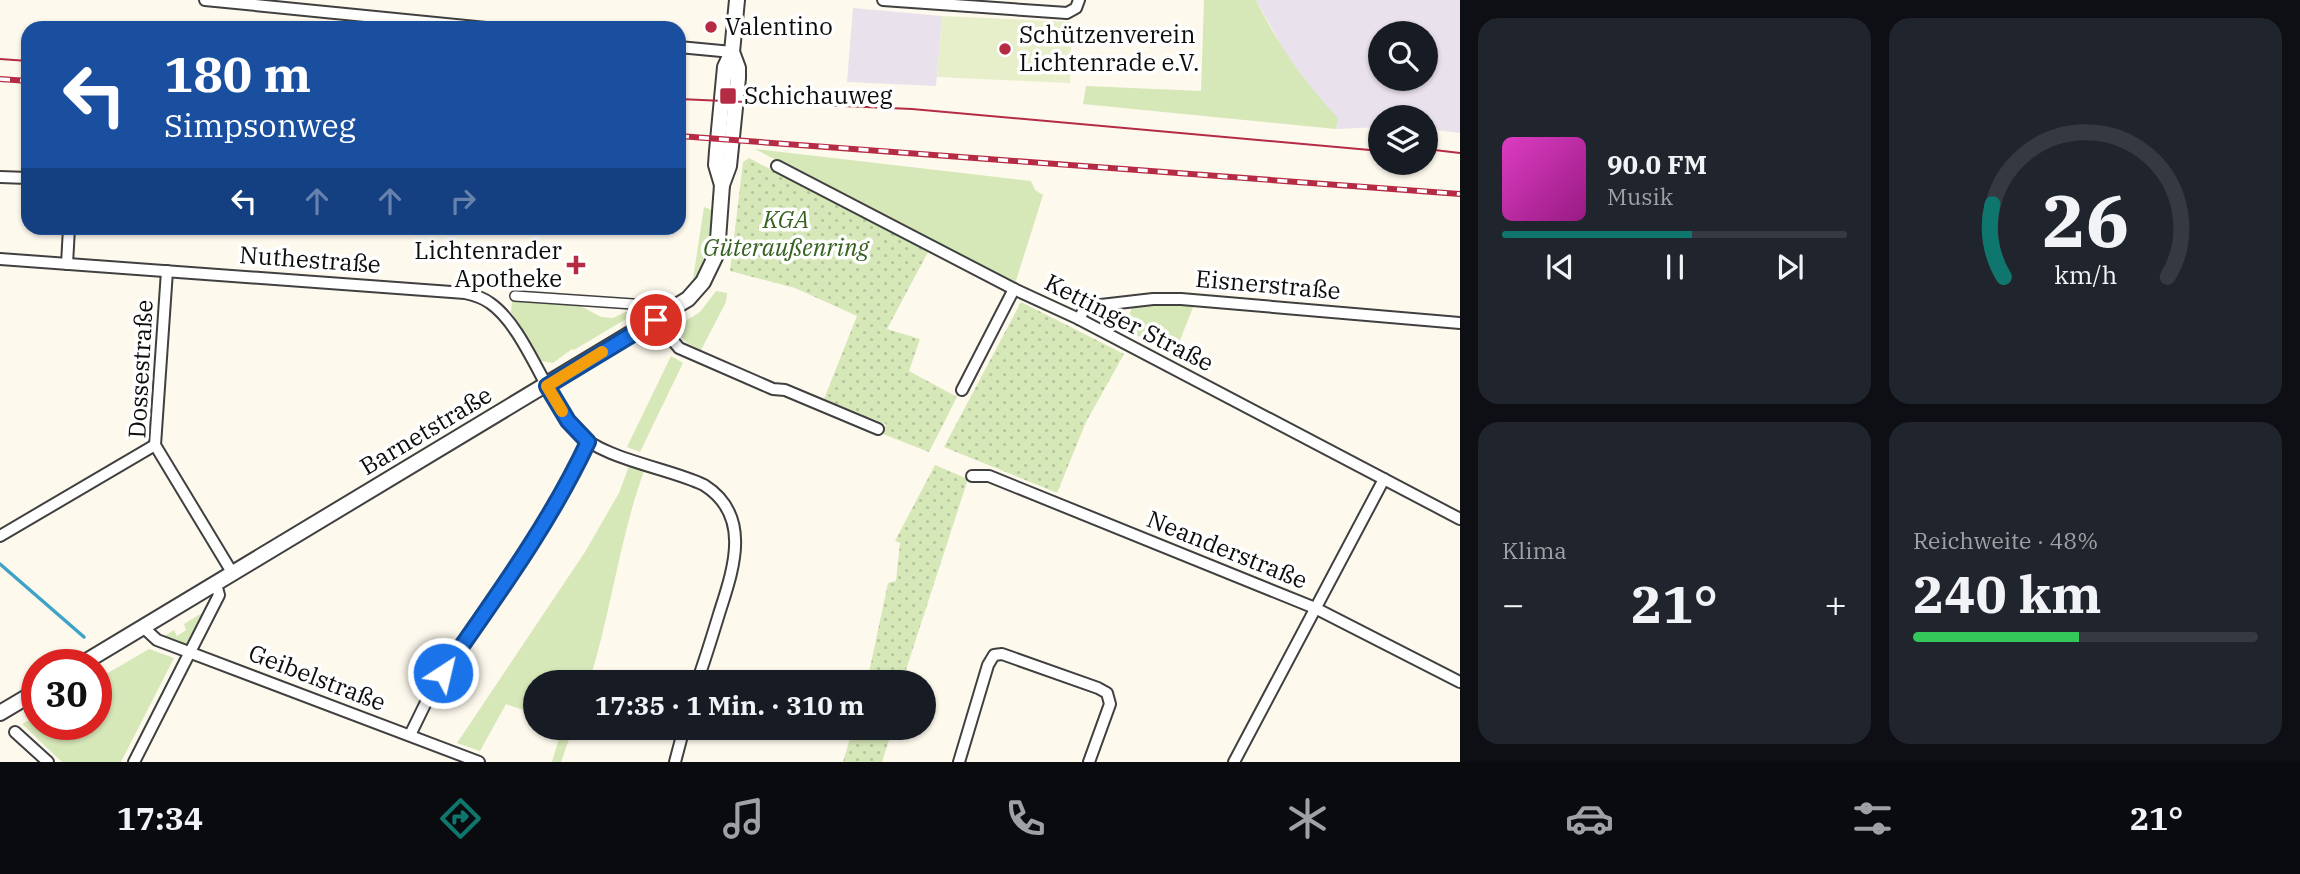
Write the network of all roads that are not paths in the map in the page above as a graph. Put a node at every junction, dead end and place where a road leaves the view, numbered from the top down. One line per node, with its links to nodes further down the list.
1 (205, 0): 8 (street)
2 (737, 0): 10 (street)
3 (883, 0): 6 (street)
4 (1045, 0): 7 (street)
5 (1079, 0): 7 (street)
6 (901, 1): 7 (street)
7 (1035, 10)
8 (416, 21)
9 (686, 48): 10 (street)
10 (732, 52): 22 (street, Barnetstraße)
11 (777, 166): 18 (street, Kettinger Straße)
12 (0, 177): 13 (street)
13 (21, 178)
14 (69, 235): 16 (street)
15 (0, 259): 16 (street, Nuthestraße)
16 (67, 264): 17 (street, Nuthestraße)
17 (167, 271): 24 (street, Nuthestraße); 28 (street, Dossestraße)
18 (1014, 289): 21 (street, Kettinger Straße); 25 (street)
19 (515, 296): 20 (street)
20 (633, 304)
21 (1079, 319): 23 (street, Eisnerstraße); 30 (street, Kettinger Straße)
22 (656, 320): 24 (street, Barnetstraße); 26 (street)
23 (1460, 323)
24 (547, 386): 27 (street, Nuthestraße); 33 (street, Barnetstraße)
25 (961, 390)
26 (878, 429)
27 (588, 442): 39 (street); 44 (street)
28 (155, 445): 32 (street); 33 (street, Dossestraße)
29 (972, 476): 35 (street, Neanderstraße)
30 (1384, 479): 31 (street, Kettinger Straße); 35 (street)
31 (1460, 519)
32 (0, 536)
33 (233, 573): 34 (street, Barnetstraße)
34 (216, 584): 36 (street, Barnetstraße); 38 (street)
35 (1315, 608): 40 (street, Neanderstraße); 52 (street)
36 (143, 627): 37 (street, Barnetstraße); 38 (street, Geibelstraße)
37 (107, 649)
38 (190, 652): 44 (street, Geibelstraße); 48 (street)
39 (701, 670)
40 (1460, 682)
41 (21, 701): 42 (street)
42 (0, 713)
43 (15, 732): 47 (street)
44 (410, 736): 46 (street, Geibelstraße)
45 (681, 740): 49 (street)
46 (475, 761)
47 (48, 762)
48 (134, 762)
49 (676, 762)
50 (959, 762): 51 (street)
51 (1089, 762)
52 (1234, 762)

